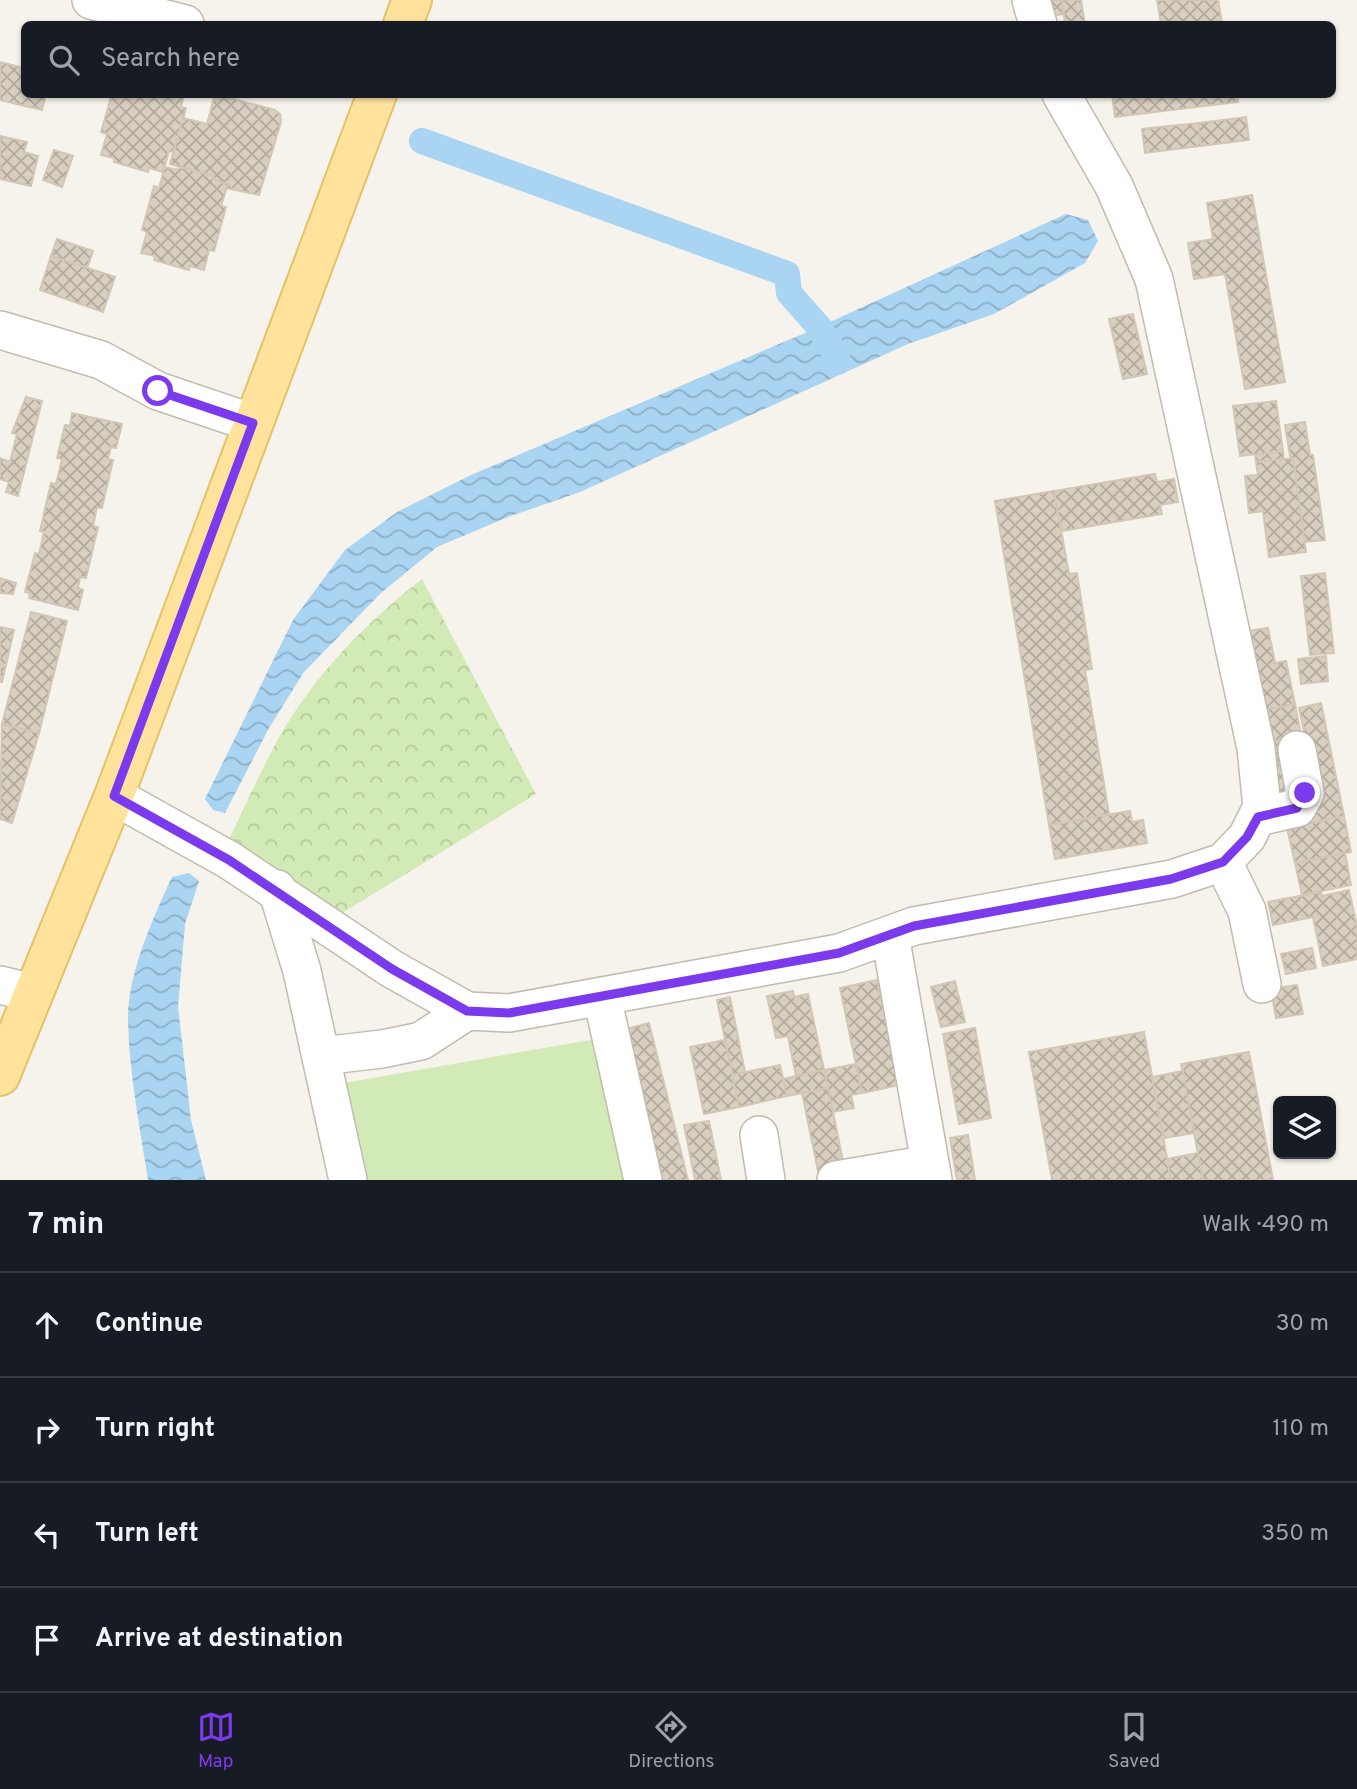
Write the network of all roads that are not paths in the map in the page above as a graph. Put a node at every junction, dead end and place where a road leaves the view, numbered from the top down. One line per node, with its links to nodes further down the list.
1 (92, 0): 4 (street)
2 (412, 0): 5 (main road)
3 (1031, 0): 6 (street)
4 (173, 21)
5 (404, 21)
6 (1037, 21)
7 (375, 98): 10 (main road)
8 (1063, 98): 13 (street)
9 (0, 330): 10 (street)
10 (253, 423): 12 (main road)
11 (1297, 750): 13 (street)
12 (114, 796): 15 (street); 18 (main road)
13 (1258, 817): 14 (street)
14 (1223, 862): 16 (street); 17 (street)
15 (277, 890): 20 (street); 21 (street)
16 (890, 935): 19 (street); 24 (street)
17 (1262, 984)
18 (16, 989): 22 (main road)
19 (602, 997): 20 (street); 26 (street)
20 (467, 1011): 21 (street)
21 (321, 1056): 25 (street)
22 (0, 1076)
23 (759, 1135): 27 (street)
24 (932, 1172): 28 (street)
25 (348, 1180)
26 (643, 1180)
27 (766, 1180)
28 (836, 1180)

